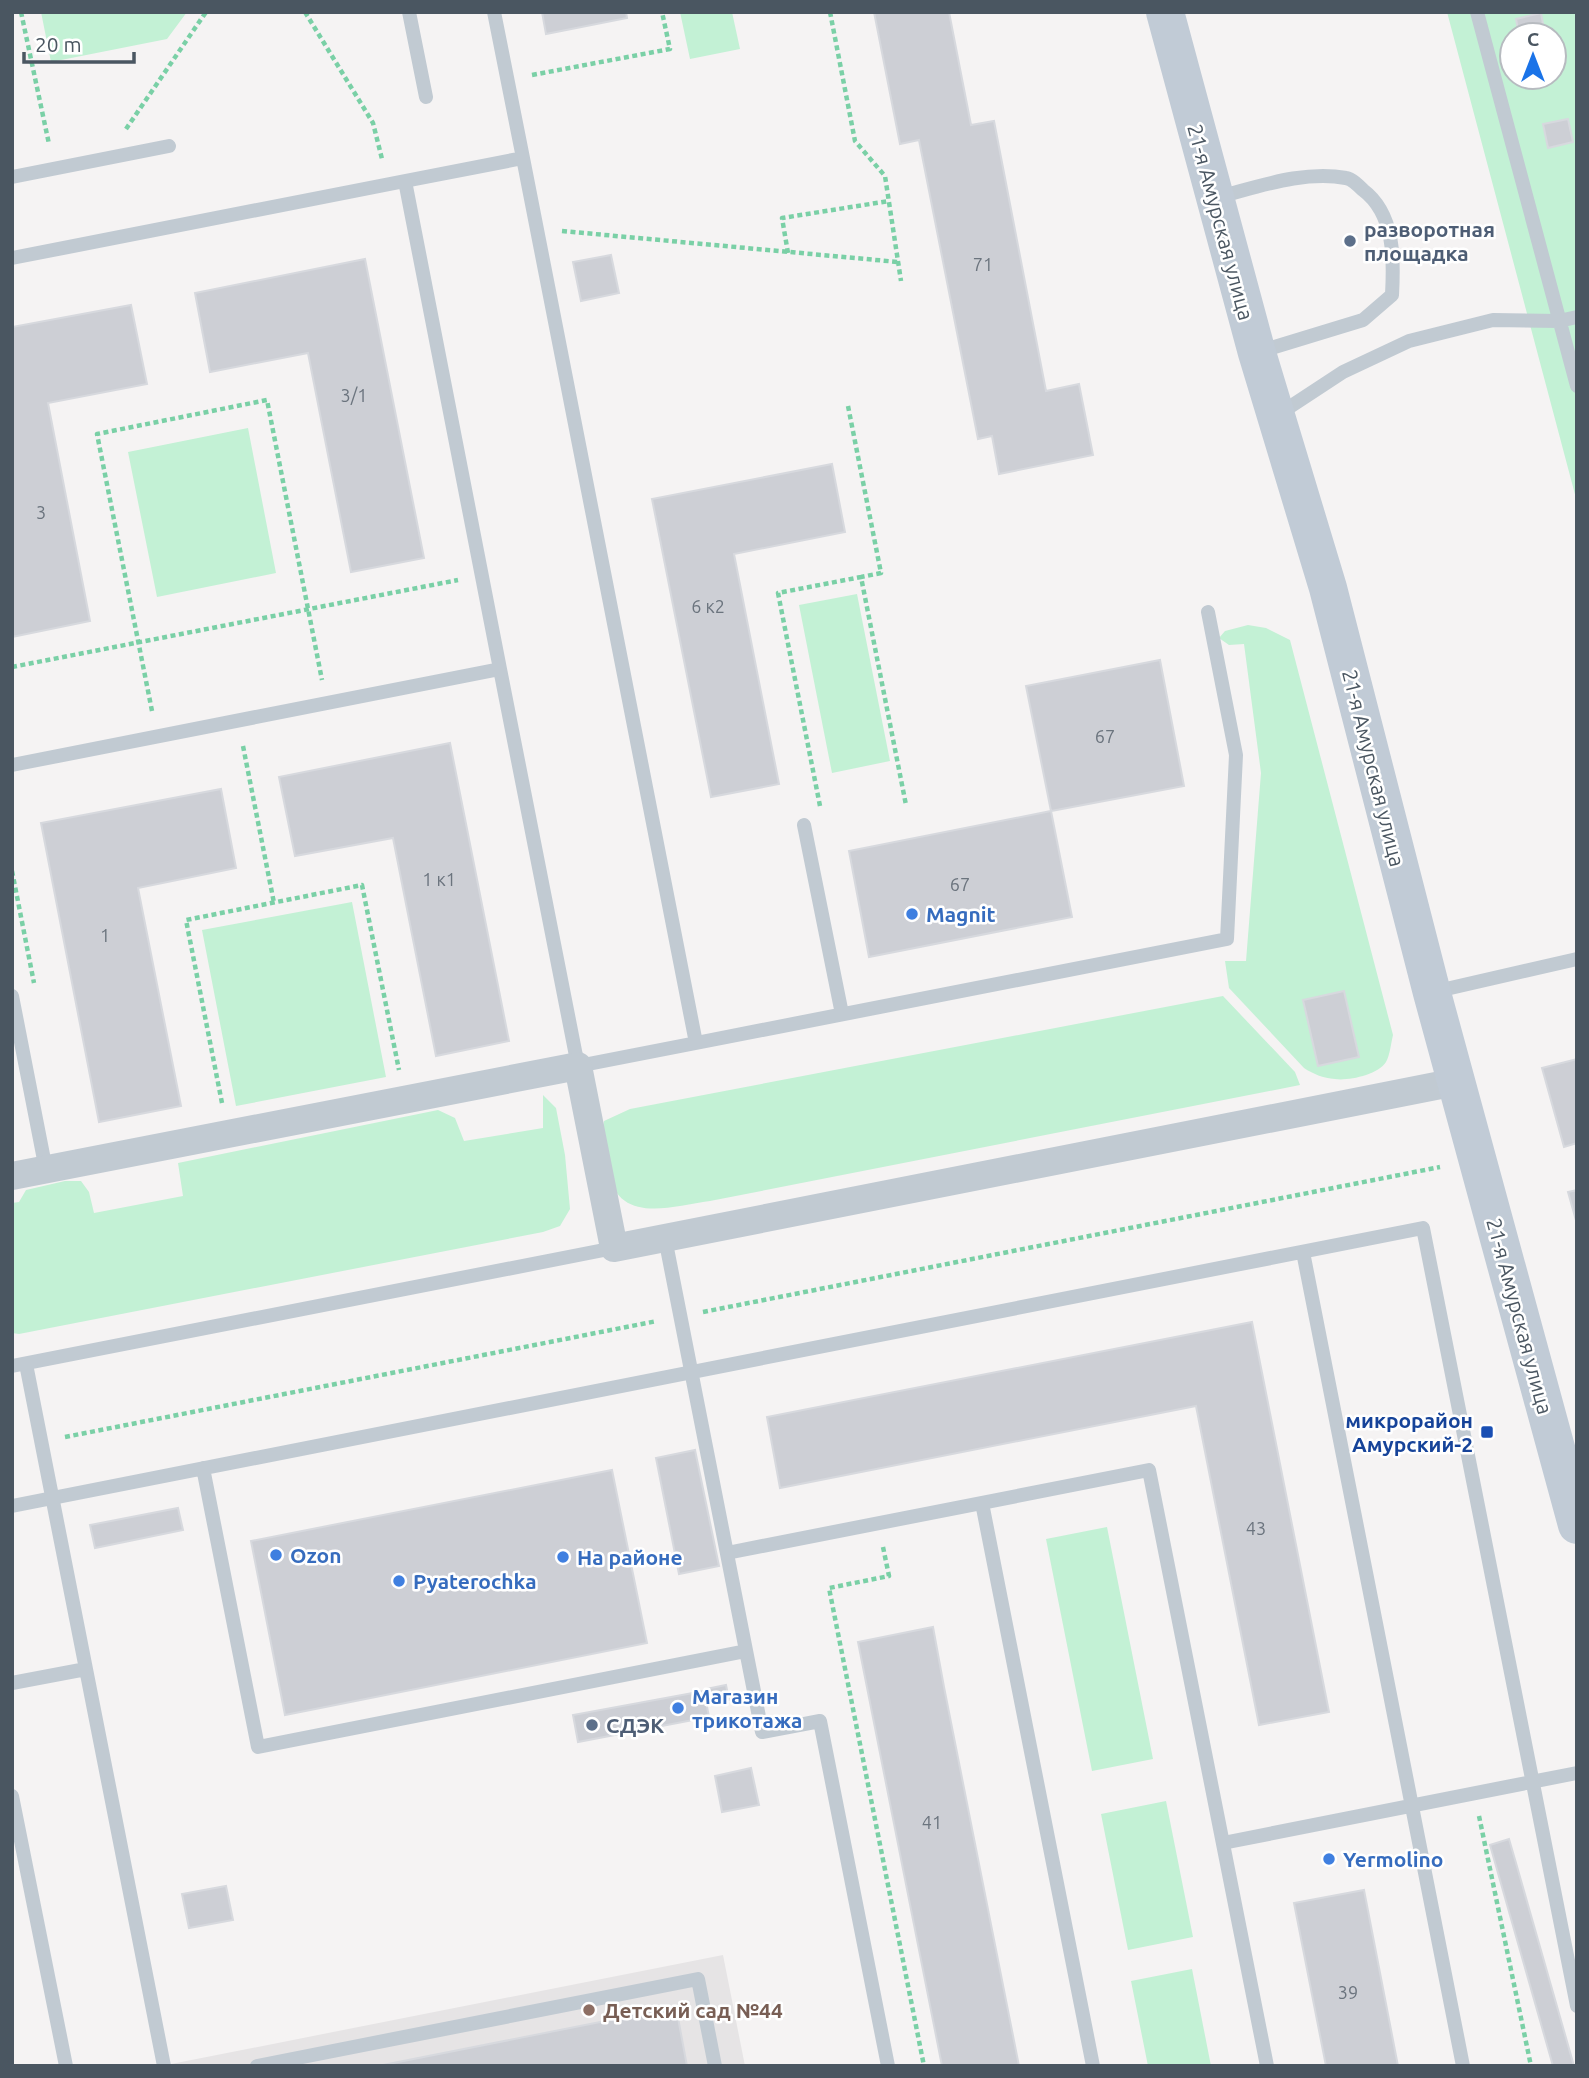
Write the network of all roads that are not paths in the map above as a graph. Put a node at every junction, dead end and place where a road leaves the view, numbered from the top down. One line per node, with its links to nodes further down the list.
1 (409, 12): 5 (lane)
2 (494, 12): 7 (lane)
3 (1165, 12): 10 (main road, 21-я Амурская улица)
4 (1477, 12): 13 (lane)
5 (426, 97)
6 (169, 146): 8 (lane)
7 (523, 158): 9 (lane); 25 (lane)
8 (12, 177)
9 (405, 181): 11 (lane); 18 (lane)
10 (1214, 198): 14 (main road, 21-я Амурская улица); 14 (lane)
11 (12, 258)
12 (1577, 317): 13 (lane)
13 (1559, 321): 15 (lane); 16 (lane)
14 (1257, 353): 16 (main road, 21-я Амурская улица)
15 (1577, 386)
16 (1275, 416): 22 (main road, 21-я Амурская улица)
17 (1208, 612): 24 (lane)
18 (500, 669): 19 (lane); 26 (lane)
19 (12, 765)
20 (804, 825): 24 (lane)
21 (1577, 959): 22 (lane)
22 (1432, 993): 27 (main road, 21-я Амурская улица)
23 (12, 996): 28 (lane)
24 (842, 1014): 25 (lane)
25 (696, 1043): 26 (lane)
26 (578, 1066): 28 (street); 31 (street)
27 (1457, 1082): 30 (street); 39 (main road, 21-я Амурская улица)
28 (46, 1170): 29 (street)
29 (12, 1176)
30 (665, 1238): 31 (street); 34 (lane)
31 (614, 1248): 33 (lane)
32 (1303, 1252): 34 (lane); 45 (lane); 47 (lane)
33 (19, 1365): 36 (lane)
34 (691, 1372): 35 (lane); 40 (lane)
35 (203, 1468): 36 (lane); 41 (lane)
36 (52, 1498): 38 (lane); 42 (lane)
37 (982, 1503): 40 (lane); 48 (lane); 55 (lane)
38 (12, 1506)
39 (1577, 1525)
40 (727, 1553): 41 (lane)
41 (746, 1651): 54 (lane)
42 (86, 1669): 43 (lane); 51 (lane)
43 (12, 1683)
44 (1577, 1773): 45 (lane)
45 (1532, 1782): 47 (lane); 49 (lane)
46 (12, 1796): 50 (lane)
47 (1412, 1806): 48 (lane); 57 (lane)
48 (1223, 1843): 56 (lane)
49 (1577, 2006)
50 (65, 2066)
51 (164, 2066)
52 (257, 2066): 53 (lane)
53 (715, 2066)
54 (888, 2066)
55 (1093, 2066)
56 (1267, 2066)
57 (1463, 2066)

